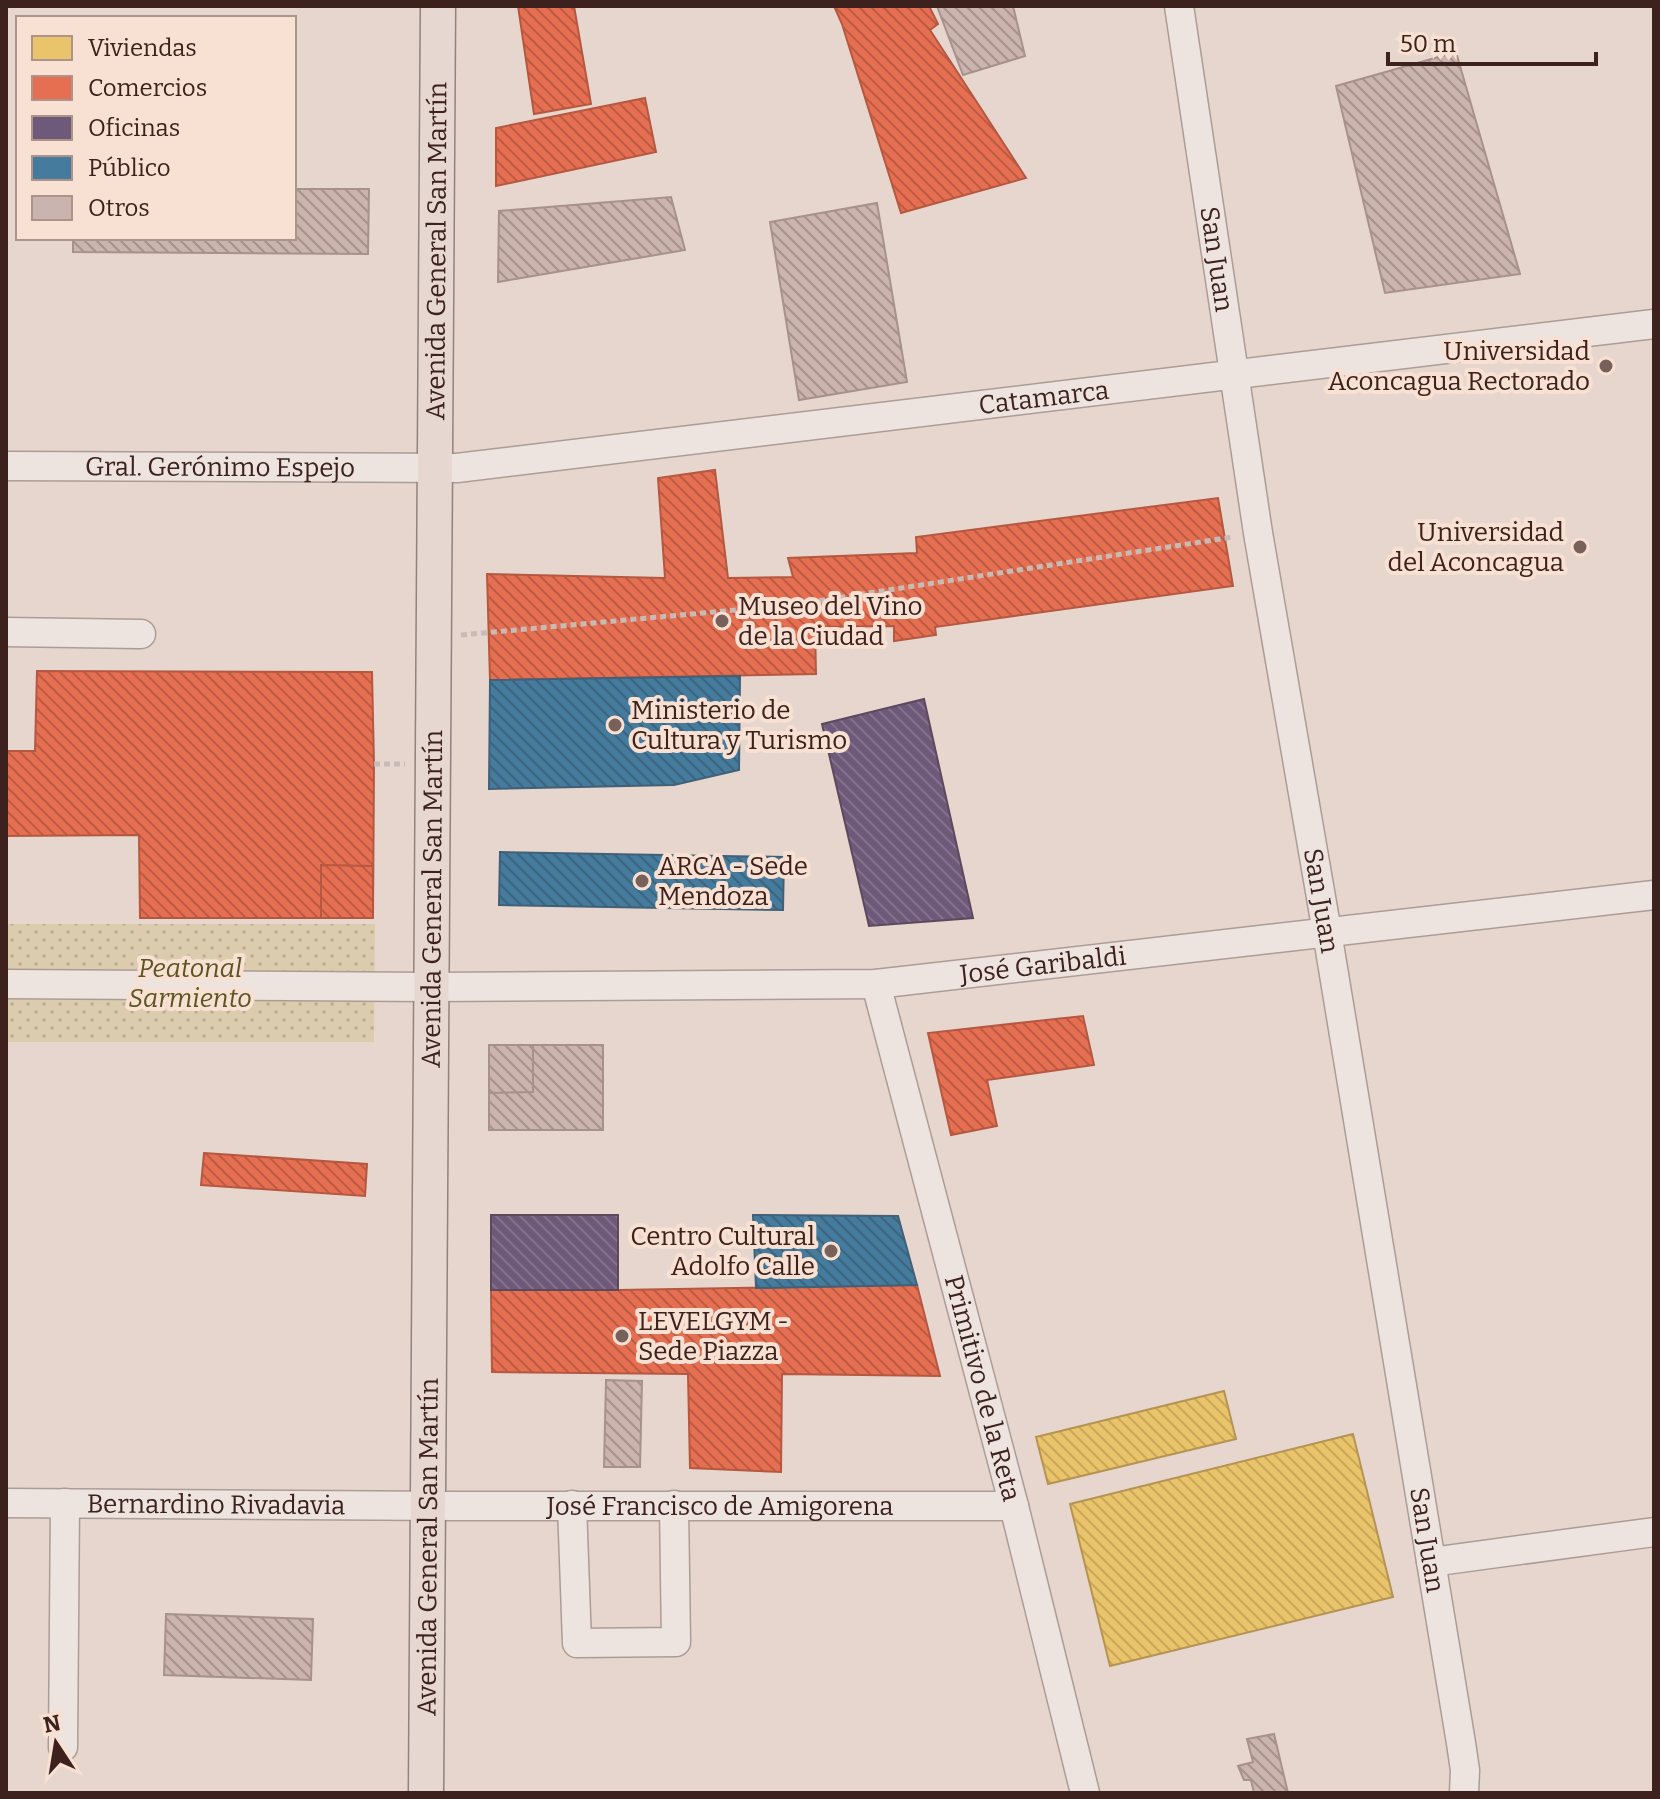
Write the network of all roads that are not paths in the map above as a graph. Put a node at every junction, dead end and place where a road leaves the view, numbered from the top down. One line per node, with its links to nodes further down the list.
1 (438, 6): 6 (main road, Avenida General San Martín)
2 (1179, 6): 4 (street, San Juan)
3 (1654, 324): 4 (street, Catamarca)
4 (1235, 376): 6 (street, Catamarca); 10 (street, San Juan)
5 (6, 466): 6 (street, Gral. Gerónimo Espejo)
6 (434, 469): 13 (main road, Avenida General San Martín)
7 (6, 632): 8 (street)
8 (141, 634)
9 (1654, 895): 10 (street, José Garibaldi)
10 (1327, 932): 12 (street, José Garibaldi); 21 (street, San Juan)
11 (6, 984): 13 (street, José Garibaldi)
12 (876, 984): 13 (street, José Garibaldi); 19 (street, Primitivo de la Reta)
13 (430, 987): 16 (main road, Avenida General San Martín)
14 (6, 1503): 15 (street, Bernardino Rivadavia)
15 (65, 1503): 16 (street, Bernardino Rivadavia); 22 (street)
16 (427, 1505): 17 (street, José Francisco de Amigorena); 23 (main road, Avenida General San Martín)
17 (572, 1505): 18 (street, José Francisco de Amigorena); 18 (street)
18 (674, 1505): 19 (street, José Francisco de Amigorena)
19 (1014, 1506): 24 (street, Primitivo de la Reta)
20 (1654, 1532): 21 (street)
21 (1431, 1562): 25 (street, San Juan)
22 (63, 1747)
23 (426, 1793)
24 (1085, 1793)
25 (1464, 1793)

